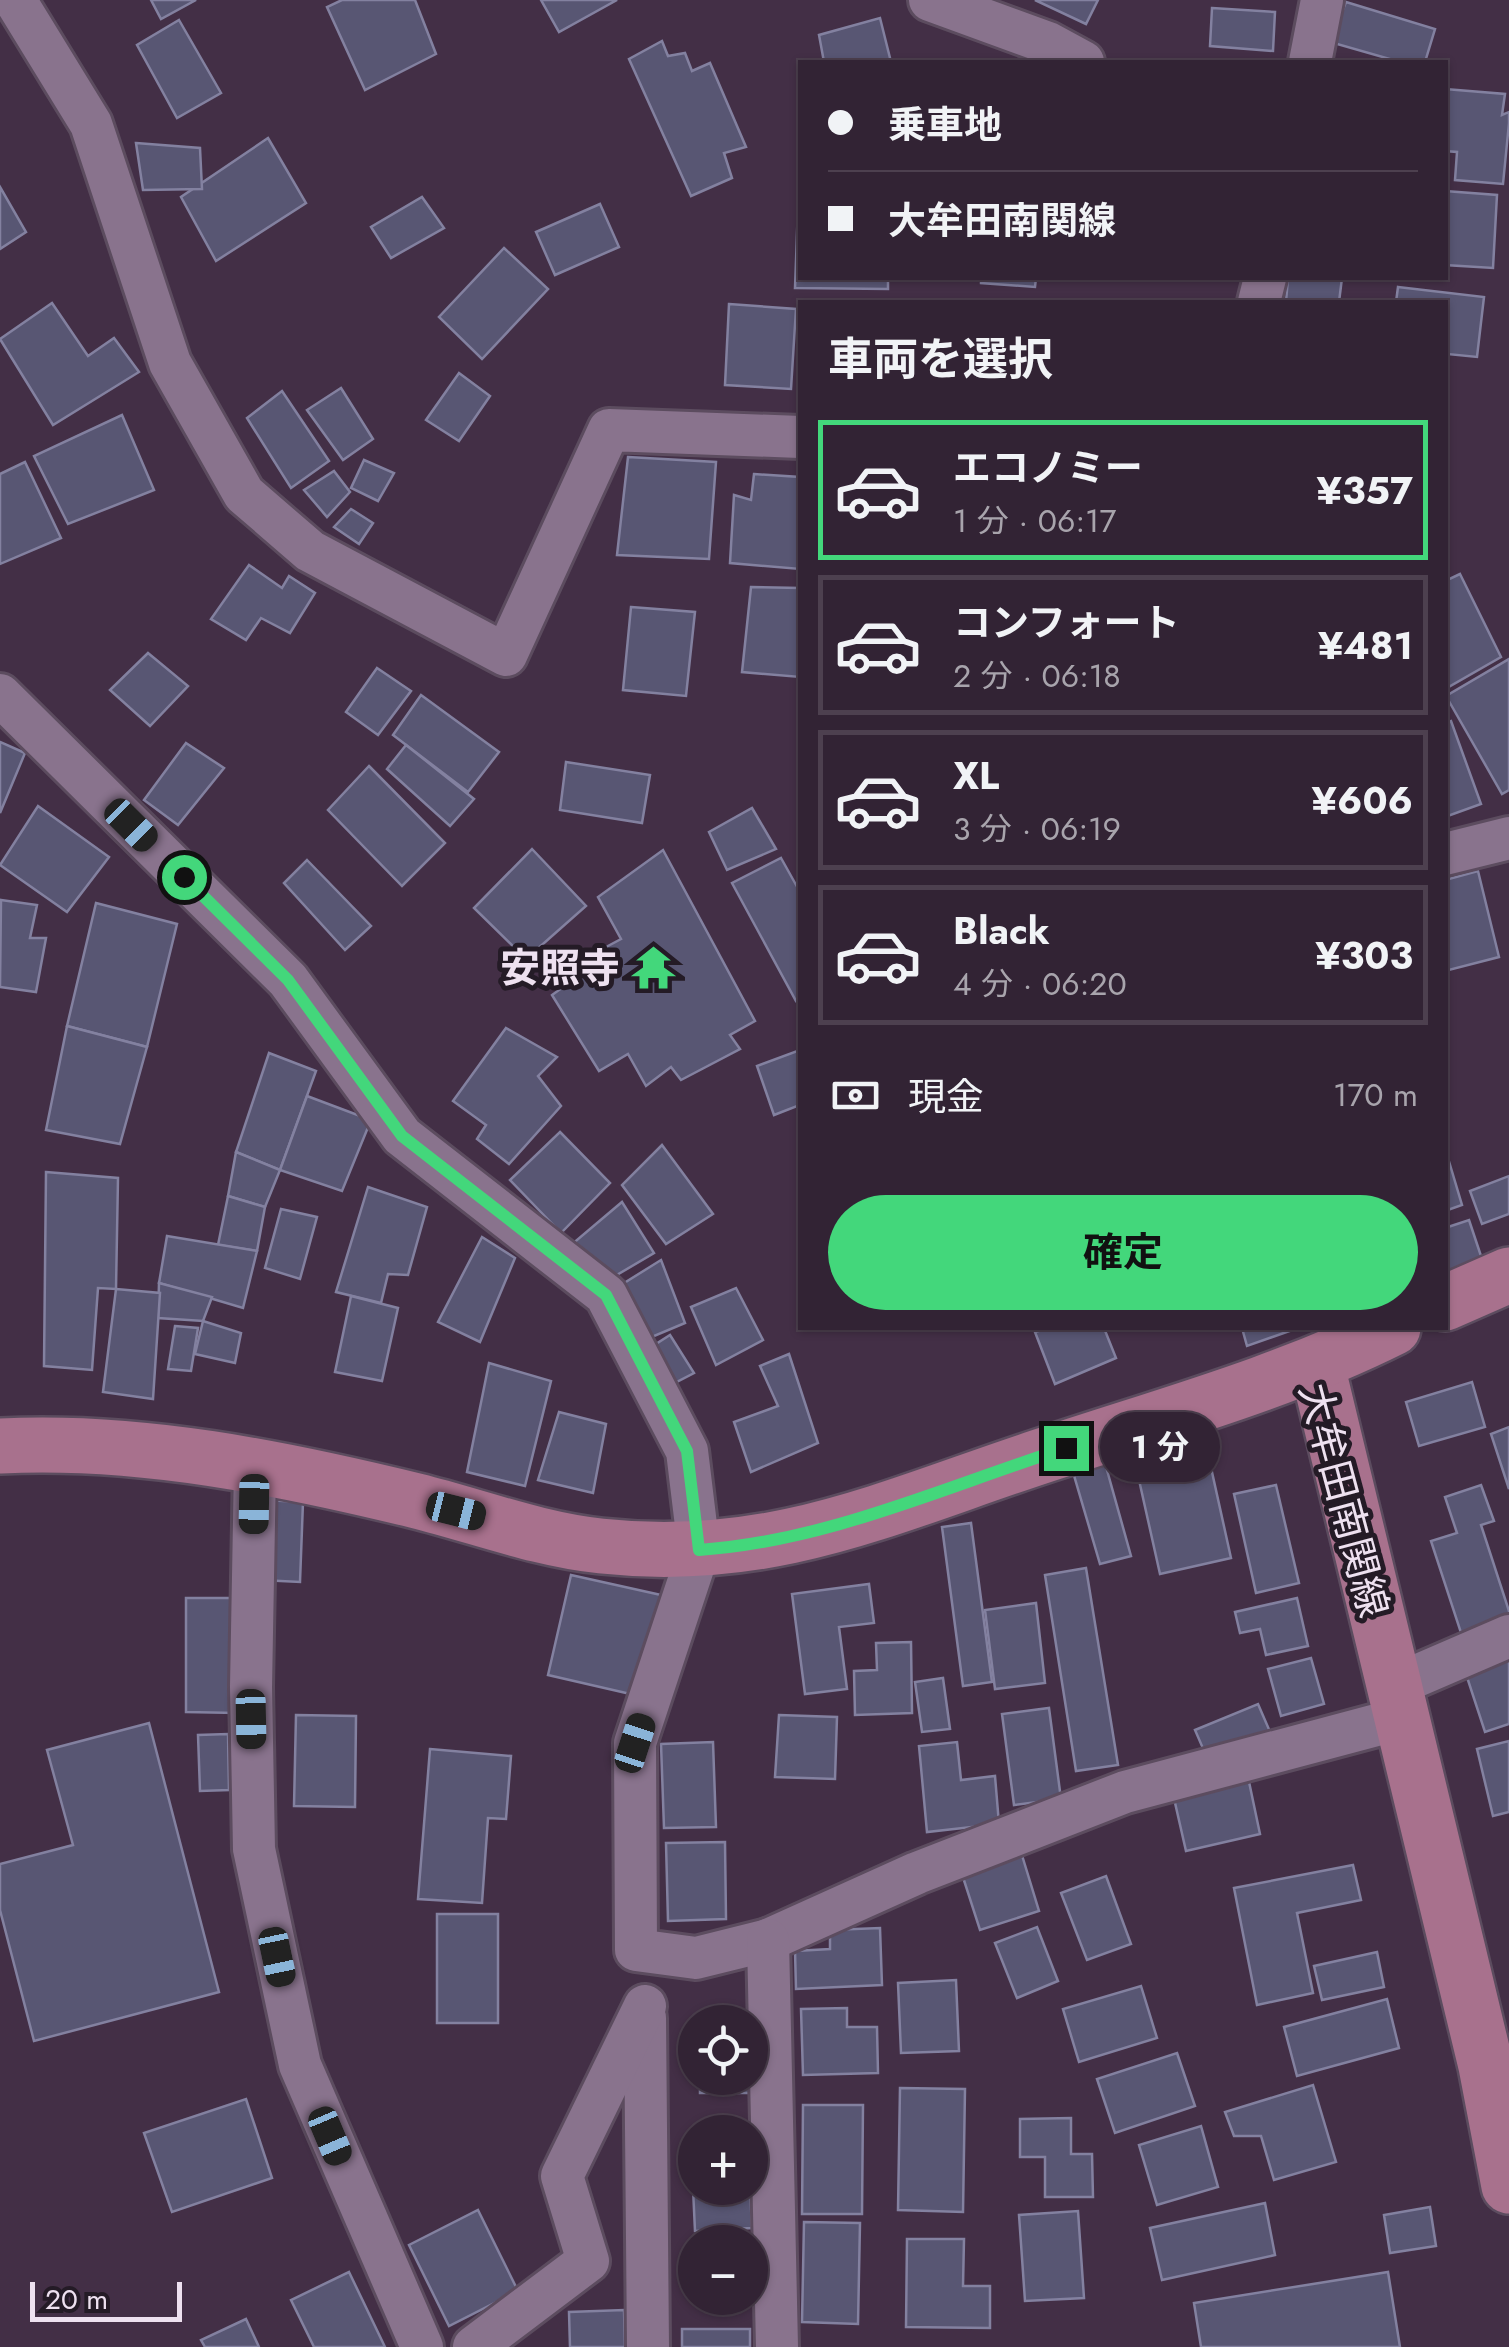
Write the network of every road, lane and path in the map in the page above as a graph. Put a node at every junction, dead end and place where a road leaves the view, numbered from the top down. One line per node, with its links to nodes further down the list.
1 (15, 0): 6 (street)
2 (930, 0): 4 (street)
3 (1322, 0): 5 (street)
4 (1078, 60)
5 (1310, 60)
6 (798, 437)
7 (0, 695): 16 (street)
8 (1509, 838): 9 (street)
9 (1448, 853)
10 (1509, 1275): 11 (main road)
11 (1448, 1302)
12 (1389, 1330): 13 (main road)
13 (1317, 1366): 16 (main road, 大牟田南関線); 18 (main road, 大牟田南関線)
14 (0, 1446): 15 (main road, 大牟田南関線)
15 (255, 1467): 16 (main road, 大牟田南関線); 24 (street)
16 (699, 1550): 20 (street)
17 (1509, 1636): 18 (street)
18 (1395, 1703): 19 (street); 22 (main road, 大牟田南関線)
19 (768, 1940): 20 (street); 27 (street)
20 (636, 1950): 21 (street)
21 (645, 2006): 25 (street); 26 (street)
22 (1498, 2065): 23 (main road, 大牟田南関線)
23 (1509, 2186)
24 (422, 2347)
25 (474, 2347)
26 (648, 2347)
27 (778, 2347)

